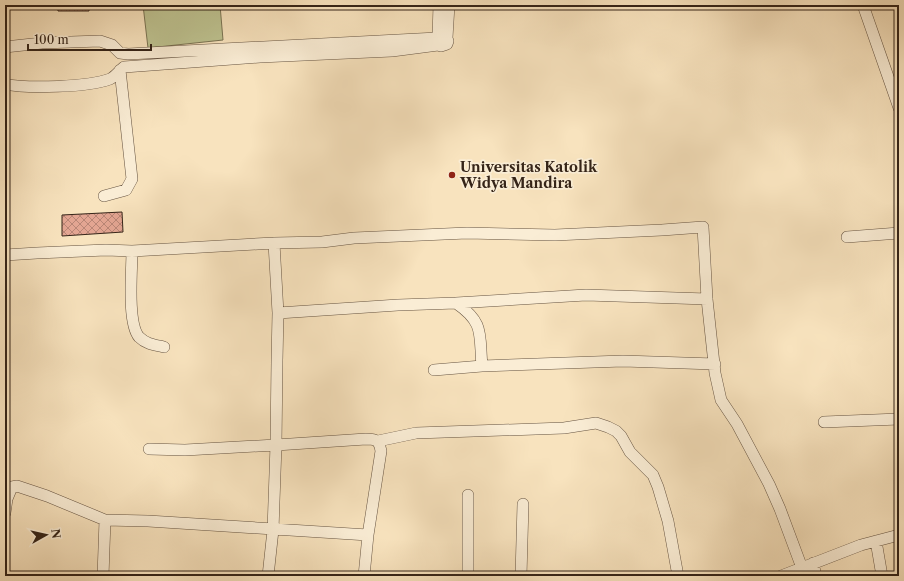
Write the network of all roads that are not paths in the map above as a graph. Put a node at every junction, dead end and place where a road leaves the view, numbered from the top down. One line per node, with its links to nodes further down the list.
1 (438, 5): 4 (street)
2 (449, 5): 4 (street)
3 (863, 5): 8 (street)
4 (440, 40): 5 (street); 6 (street)
5 (5, 47)
6 (120, 70): 7 (street); 9 (street)
7 (5, 84)
8 (899, 108)
9 (104, 196)
10 (899, 233): 11 (street)
11 (847, 237)
12 (274, 243): 13 (street); 15 (street); 17 (street)
13 (132, 251): 14 (street); 18 (street)
14 (5, 255)
15 (707, 299): 16 (street); 19 (street)
16 (456, 303): 17 (street); 20 (street)
17 (278, 313): 25 (street)
18 (164, 347)
19 (715, 364): 20 (street); 36 (street)
20 (482, 366): 21 (street)
21 (434, 370)
22 (899, 420): 23 (street)
23 (824, 422)
24 (378, 441): 25 (street); 32 (street); 42 (street)
25 (276, 445): 26 (street); 31 (street)
26 (149, 449)
27 (468, 495): 40 (street)
28 (523, 504): 41 (street)
29 (5, 513): 30 (street)
30 (105, 520): 31 (street); 37 (street)
31 (273, 530): 32 (street); 38 (street)
32 (368, 535): 39 (street)
33 (899, 535): 34 (street)
34 (876, 541): 35 (street); 45 (street)
35 (813, 563): 36 (street); 44 (street)
36 (802, 568): 43 (street)
37 (103, 576)
38 (268, 576)
39 (364, 576)
40 (468, 576)
41 (521, 576)
42 (678, 576)
43 (781, 576)
44 (816, 576)
45 (882, 576)

